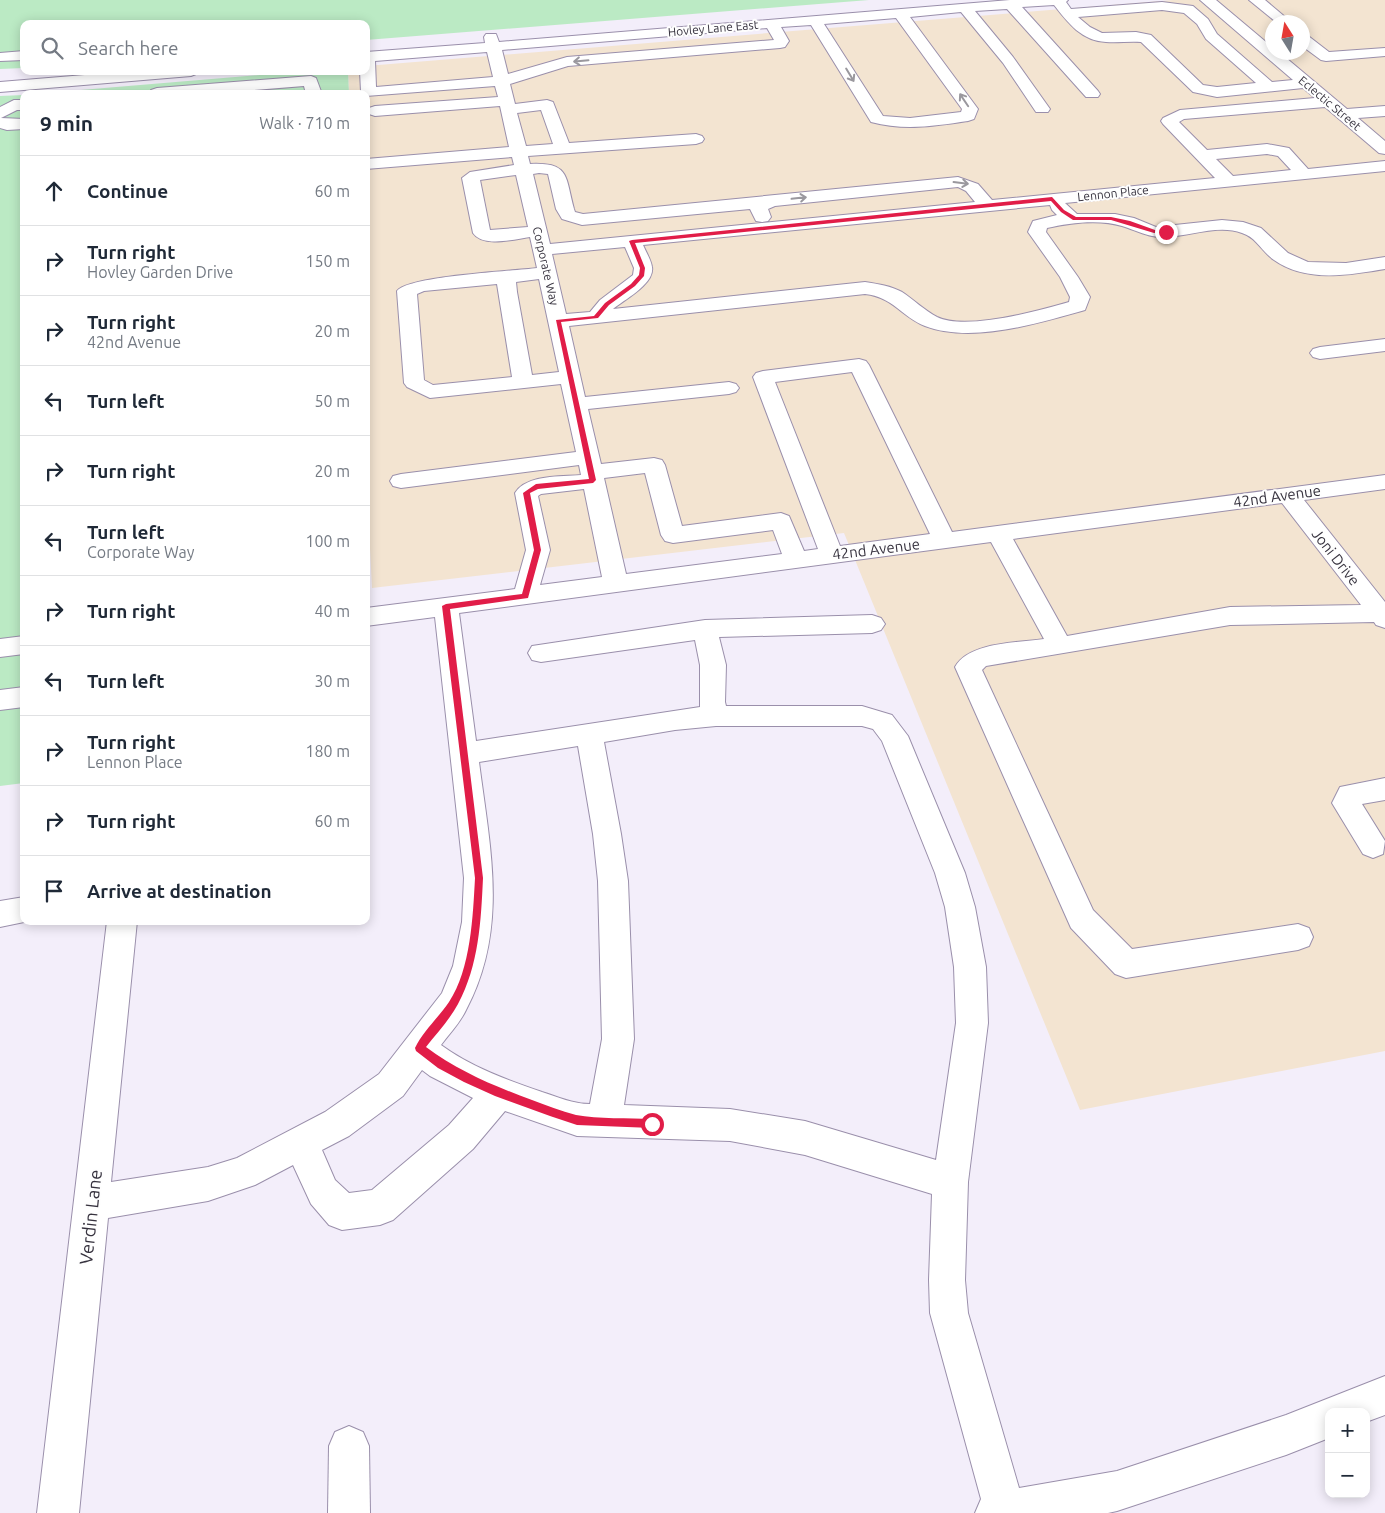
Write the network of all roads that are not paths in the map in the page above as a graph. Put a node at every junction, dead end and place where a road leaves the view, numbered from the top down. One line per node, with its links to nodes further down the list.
1 (1057, 0): 5 (street, Hovley Lane East); 6 (street)
2 (1207, 0): 14 (street, Eclectic Street)
3 (1256, 0): 9 (street)
4 (960, 4): 5 (street, Hovley Lane East); 7 (street, Hovley Lane East); 8 (street, Hovley Lane East); 42 (street)
5 (1011, 4): 38 (street)
6 (1065, 7): 16 (street); 33 (street)
7 (855, 8): 12 (street); 15 (street, Hovley Lane East)
8 (900, 13): 10 (street, Hovley Lane East); 11 (street)
9 (1275, 15)
10 (815, 20): 12 (street, Hovley Lane East); 13 (street)
11 (909, 26): 13 (street); 13 (street, one-way to 11)
12 (775, 29): 15 (street, Hovley Lane East); 29 (street, one-way to 29)
13 (824, 34)
14 (1255, 40): 16 (street); 23 (street, Eclectic Street)
15 (492, 42): 19 (street, Hovley Lane East); 29 (street, Corporate Way)
16 (1219, 43): 33 (street)
17 (1310, 44): 22 (street)
18 (1385, 52): 22 (street)
19 (370, 54)
20 (20, 55): 21 (street)
21 (0, 57)
22 (1326, 57): 23 (street)
23 (1301, 66): 31 (street, Eclectic Street)
24 (23, 75): 28 (street)
25 (149, 75): 32 (street)
26 (186, 75): 34 (street)
27 (368, 75): 36 (street)
28 (0, 77)
29 (502, 81): 37 (street); 41 (street, Corporate Way)
30 (312, 82): 35 (street)
31 (1306, 83): 33 (street); 39 (street, Eclectic Street)
32 (0, 87)
33 (1269, 87)
34 (183, 90)
35 (209, 90)
36 (369, 90)
37 (370, 92)
38 (1092, 94)
39 (1329, 102): 46 (street, Eclectic Street); 52 (street)
40 (20, 104): 45 (street)
41 (507, 105): 43 (street); 50 (street); 53 (street, Corporate Way)
42 (1042, 109)
43 (376, 111)
44 (1385, 111): 46 (street)
45 (0, 114)
46 (1344, 114): 51 (street, Eclectic Street)
47 (0, 123): 48 (street)
48 (20, 124)
49 (696, 139): 50 (street)
50 (563, 148): 53 (street)
51 (1385, 148)
52 (1202, 156): 56 (street); 57 (street)
53 (521, 160): 54 (street); 61 (street); 64 (street, Corporate Way); 64 (street)
54 (370, 164)
55 (1385, 166): 56 (street, Lennon Place)
56 (1304, 174): 57 (street, Lennon Place)
57 (1228, 181): 58 (street, Lennon Place)
58 (1052, 199): 60 (street, Lennon Place); 62 (street)
59 (763, 203): 60 (street, one-way to 60); 61 (street); 63 (street)
60 (987, 206): 63 (street, Lennon Place)
61 (655, 212): 65 (street)
62 (1070, 217): 68 (street); 71 (street)
63 (767, 228): 65 (street, Lennon Place)
64 (538, 231): 67 (street, Corporate Way)
65 (664, 238): 66 (street, Lennon Place)
66 (632, 241): 67 (street, Lennon Place); 71 (street)
67 (542, 250): 69 (street, Corporate Way)
68 (1385, 263)
69 (547, 273): 70 (street); 72 (street, Corporate Way)
70 (507, 278): 76 (street); 76 (street)
71 (596, 317): 72 (street)
72 (558, 321): 75 (street, Corporate Way)
73 (1385, 345): 74 (street)
74 (1320, 353)
75 (570, 377): 76 (street); 78 (street, Corporate Way)
76 (523, 381)
77 (729, 388): 78 (street)
78 (576, 404): 79 (street, Corporate Way)
79 (591, 470): 80 (street); 86 (street); 87 (street, Corporate Way); 88 (street)
80 (401, 481)
81 (1385, 482): 82 (street, 42nd Avenue)
82 (1288, 495): 83 (street, 42nd Avenue); 91 (street, Joni Drive)
83 (998, 533): 84 (street, 42nd Avenue); 95 (street)
84 (944, 540): 85 (street, 42nd Avenue); 85 (street)
85 (832, 555): 86 (street, 42nd Avenue)
86 (796, 560): 87 (street, 42nd Avenue)
87 (616, 584): 88 (street, 42nd Avenue)
88 (525, 596): 89 (street, 42nd Avenue)
89 (446, 606): 90 (street, 42nd Avenue); 102 (street)
90 (370, 616)
91 (1383, 616): 95 (street)
92 (872, 624): 93 (street)
93 (705, 629): 97 (street); 100 (street)
94 (20, 646): 96 (street)
95 (1060, 646): 108 (street)
96 (0, 648)
97 (541, 653)
98 (20, 698): 99 (street)
99 (0, 700)
100 (716, 716): 101 (street); 113 (street)
101 (589, 734): 102 (street); 111 (street)
102 (463, 754): 109 (street)
103 (1385, 788): 104 (street)
104 (1373, 846)
105 (20, 911): 106 (street)
106 (0, 914)
107 (122, 925): 114 (street, Verdin Lane)
108 (1298, 937)
109 (420, 1048): 110 (street); 112 (street)
110 (499, 1093): 111 (street); 112 (street)
111 (604, 1122): 113 (street)
112 (301, 1143): 114 (street)
113 (950, 1182): 119 (street)
114 (91, 1203): 120 (street, Verdin Lane)
115 (1385, 1395): 116 (street)
116 (1354, 1408)
117 (1325, 1420): 119 (street)
118 (348, 1446): 121 (street)
119 (1000, 1512)
120 (58, 1513)
121 (349, 1513)

